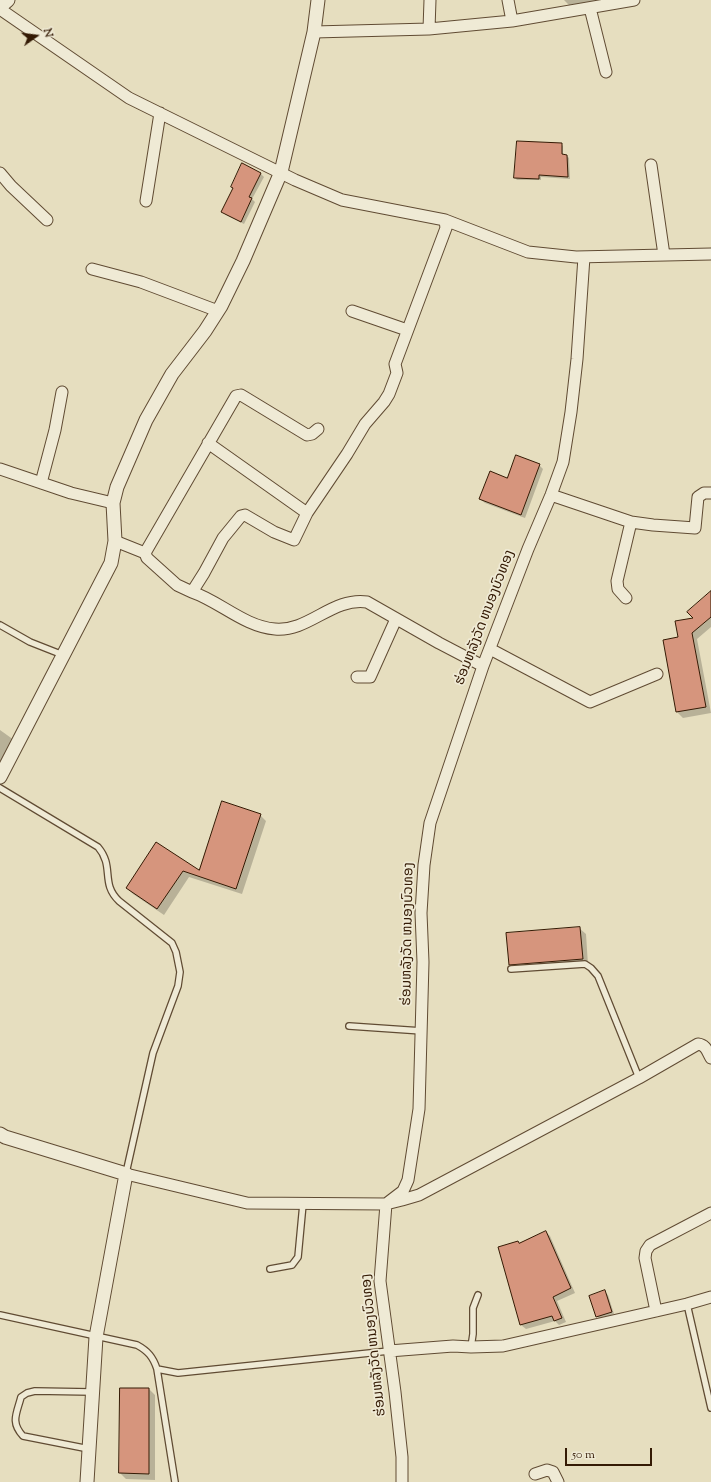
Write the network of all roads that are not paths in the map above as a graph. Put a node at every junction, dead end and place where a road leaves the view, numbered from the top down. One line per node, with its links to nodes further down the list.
1 (8, 0): 6 (street)
2 (318, 0): 10 (street)
3 (430, 0): 9 (street)
4 (508, 0): 8 (street)
5 (634, 0): 7 (street)
6 (0, 8): 12 (street)
7 (590, 8): 8 (street); 11 (street)
8 (512, 21): 9 (street)
9 (428, 29): 10 (street)
10 (314, 32): 14 (street)
11 (606, 72)
12 (160, 113): 14 (street); 16 (street)
13 (651, 165): 20 (street)
14 (281, 172): 18 (street); 23 (street)
15 (0, 173): 17 (street)
16 (146, 200)
17 (47, 220)
18 (445, 220): 21 (street); 25 (street)
19 (711, 254): 20 (street)
20 (664, 255): 21 (street)
21 (584, 257): 32 (street, ຮ່ອມຫລັງວັດ ຫນອງບົວທອງ)
22 (92, 269): 23 (street)
23 (218, 311): 33 (street)
24 (352, 311): 25 (street)
25 (408, 330): 34 (street)
26 (62, 392): 30 (street)
27 (318, 429): 28 (street)
28 (208, 444): 34 (street); 37 (street)
29 (0, 469): 30 (street)
30 (41, 483): 33 (street)
31 (711, 493): 35 (street)
32 (551, 495): 35 (street); 42 (street, ຮ່ອມຫລັງວັດ ຫນອງບົວທອງ)
33 (113, 504): 36 (street)
34 (307, 513): 38 (street)
35 (631, 522): 39 (street)
36 (115, 541): 37 (street); 43 (street)
37 (144, 553): 38 (street)
38 (192, 592): 40 (street)
39 (626, 598)
40 (396, 619): 44 (street); 46 (street)
41 (0, 625): 43 (lane)
42 (490, 649): 44 (street, ຮ່ອມຫລັງວັດ ຫນອງບົວທອງ); 45 (street)
43 (63, 655): 47 (street)
44 (483, 666): 51 (street, ຮ່ອມຫລັງວັດ ຫນອງບົວທອງ)
45 (657, 674)
46 (357, 677)
47 (0, 777)
48 (0, 788): 55 (lane)
49 (512, 969): 53 (lane)
50 (349, 1026): 51 (lane)
51 (422, 1031): 57 (street, ຮ່ອມຫລັງວັດ ຫນອງບົວທອງ)
52 (711, 1058): 53 (street)
53 (639, 1078): 57 (street)
54 (0, 1134): 55 (street)
55 (126, 1174): 56 (street); 65 (street)
56 (303, 1204): 57 (street); 59 (lane)
57 (386, 1204): 67 (street, ຮ່ອມຫລັງວັດ ຫນອງບົວທອງ)
58 (711, 1214): 63 (street)
59 (270, 1269)
60 (478, 1295): 66 (lane)
61 (711, 1297): 62 (street)
62 (687, 1304): 63 (street); 70 (lane)
63 (656, 1311): 66 (street)
64 (0, 1314): 65 (lane)
65 (96, 1336): 68 (lane); 69 (street)
66 (471, 1347): 67 (street)
67 (389, 1351): 68 (lane); 75 (street, ຮ່ອມຫລັງວັດ ຫນອງບົວທອງ)
68 (157, 1369): 74 (lane)
69 (93, 1392): 71 (street); 71 (lane)
70 (711, 1408)
71 (89, 1449): 73 (street)
72 (535, 1474): 76 (street)
73 (87, 1482)
74 (175, 1482)
75 (402, 1482)
76 (558, 1482)

